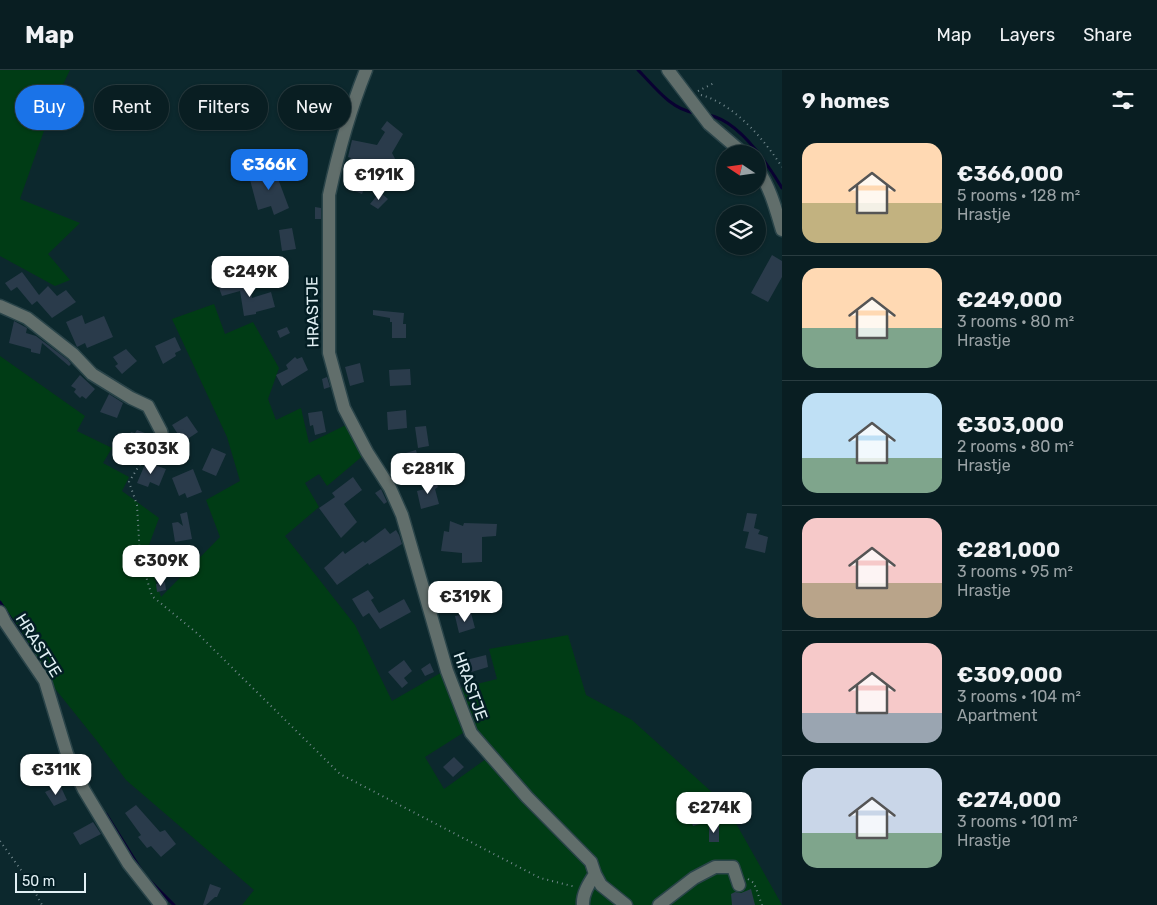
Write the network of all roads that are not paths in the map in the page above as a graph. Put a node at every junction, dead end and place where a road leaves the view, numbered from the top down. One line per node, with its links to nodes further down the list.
1 (366, 70): 9 (street, HRASTJE)
2 (668, 70): 3 (street)
3 (734, 145)
4 (766, 186): 5 (street)
5 (782, 230)
6 (0, 306): 7 (street)
7 (172, 456)
8 (0, 612): 11 (street, HRASTJE)
9 (594, 874): 12 (street); 13 (street, HRASTJE)
10 (739, 884): 14 (street)
11 (161, 905)
12 (583, 905)
13 (626, 905)
14 (659, 905)

